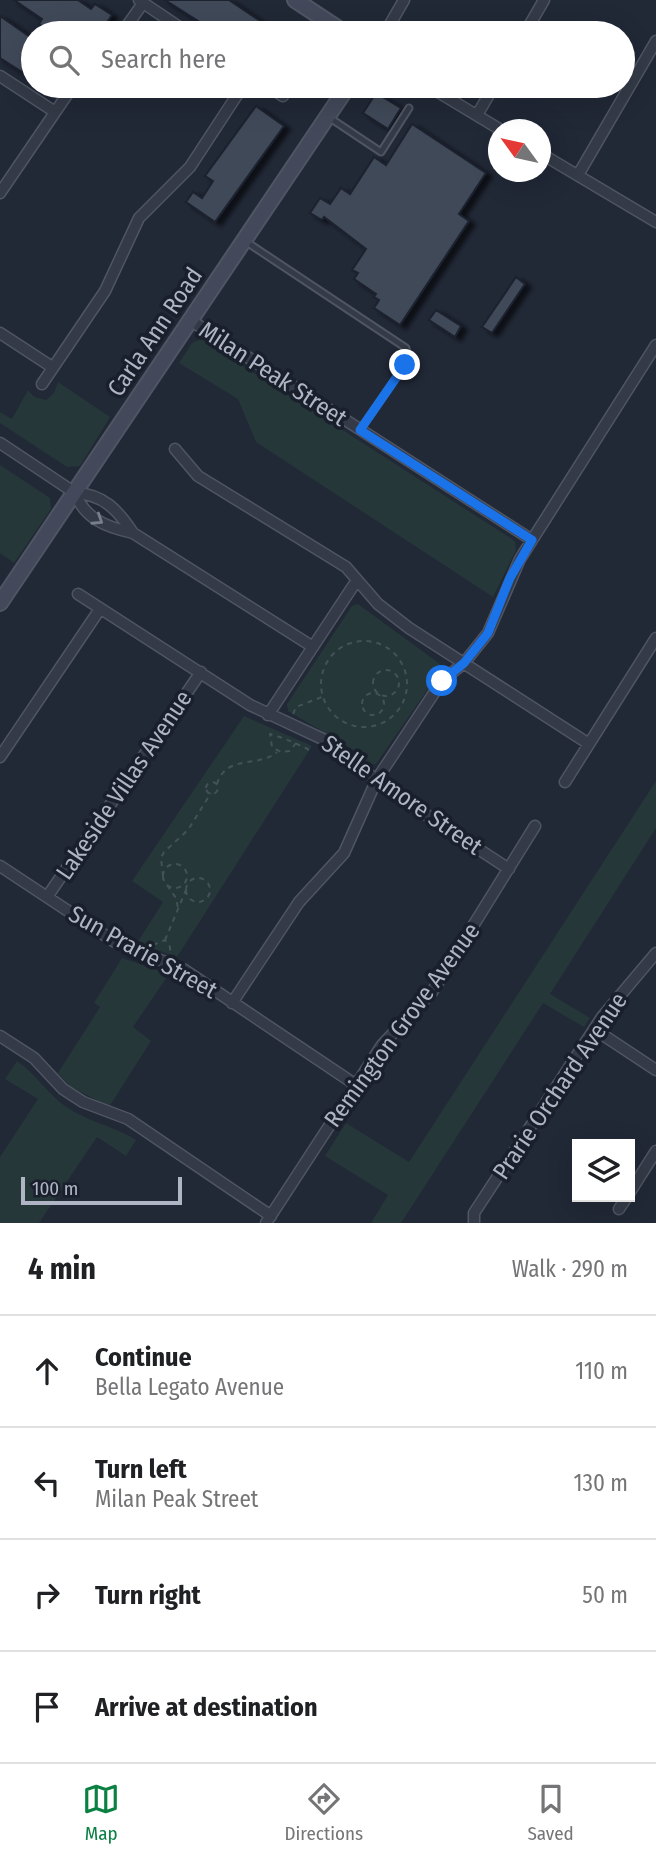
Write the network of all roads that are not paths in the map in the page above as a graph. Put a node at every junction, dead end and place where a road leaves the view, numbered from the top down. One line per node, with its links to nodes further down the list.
1 (295, 0): 7 (street)
2 (404, 0): 8 (street)
3 (544, 0): 9 (street)
4 (141, 1): 5 (street); 6 (street)
5 (129, 21)
6 (170, 21)
7 (327, 21)
8 (392, 21)
9 (531, 21)
10 (656, 41): 12 (street)
11 (0, 76): 13 (street)
12 (635, 77)
13 (21, 90)
14 (34, 98): 22 (street)
15 (65, 98): 22 (street)
16 (235, 98): 34 (street)
17 (340, 98): 24 (street, Carla Ann Road)
18 (448, 98): 23 (street)
19 (487, 98): 23 (street)
20 (623, 98): 27 (street)
21 (409, 108): 24 (lane)
22 (55, 112): 28 (street)
23 (477, 115): 25 (street)
24 (327, 116): 30 (street, Carla Ann Road)
25 (488, 122)
26 (551, 159): 27 (street)
27 (578, 175): 29 (street)
28 (0, 193)
29 (656, 222)
30 (244, 240): 31 (street, Carla Ann Road); 36 (lane)
31 (190, 320): 36 (street, Milan Peak Street); 39 (street, Carla Ann Road)
32 (0, 333): 34 (street)
33 (656, 345): 41 (street)
34 (52, 367): 35 (street)
35 (42, 384)
36 (360, 430): 41 (street, Milan Peak Street)
37 (0, 443): 39 (street)
38 (175, 449): 42 (street)
39 (75, 493): 40 (street); 40 (street, one-way to 40); 44 (street, Carla Ann Road)
40 (133, 533): 47 (street)
41 (532, 540): 48 (street)
42 (357, 580): 47 (street); 48 (street)
43 (78, 594): 45 (street, Stelle Amore Street)
44 (0, 603)
45 (100, 609): 49 (street, Stelle Amore Street); 52 (street)
46 (656, 638): 51 (street)
47 (313, 647): 50 (street)
48 (464, 663): 51 (street); 53 (street)
49 (201, 672): 50 (street, Stelle Amore Street); 58 (street, Lakeside Villas Avenue)
50 (272, 717): 53 (street, Stelle Amore Street)
51 (589, 744): 54 (street)
52 (0, 757)
53 (377, 779): 57 (street, Stelle Amore Street); 60 (street)
54 (565, 782)
55 (535, 826): 57 (street, Remington Grove Avenue)
56 (0, 866): 58 (street, Sun Prarie Street)
57 (509, 869): 64 (street, Remington Grove Avenue)
58 (47, 897): 60 (street, Sun Prarie Street)
59 (656, 953): 61 (street, Prarie Orchard Avenue)
60 (232, 1003): 64 (street, Sun Prarie Street)
61 (594, 1029): 63 (street); 70 (street, Prarie Orchard Avenue)
62 (0, 1036): 69 (street)
63 (656, 1070)
64 (356, 1085): 69 (street, Remington Grove Avenue)
65 (656, 1151): 66 (street)
66 (635, 1184)
67 (624, 1202): 68 (street)
68 (619, 1209)
69 (269, 1219)
70 (474, 1223)

